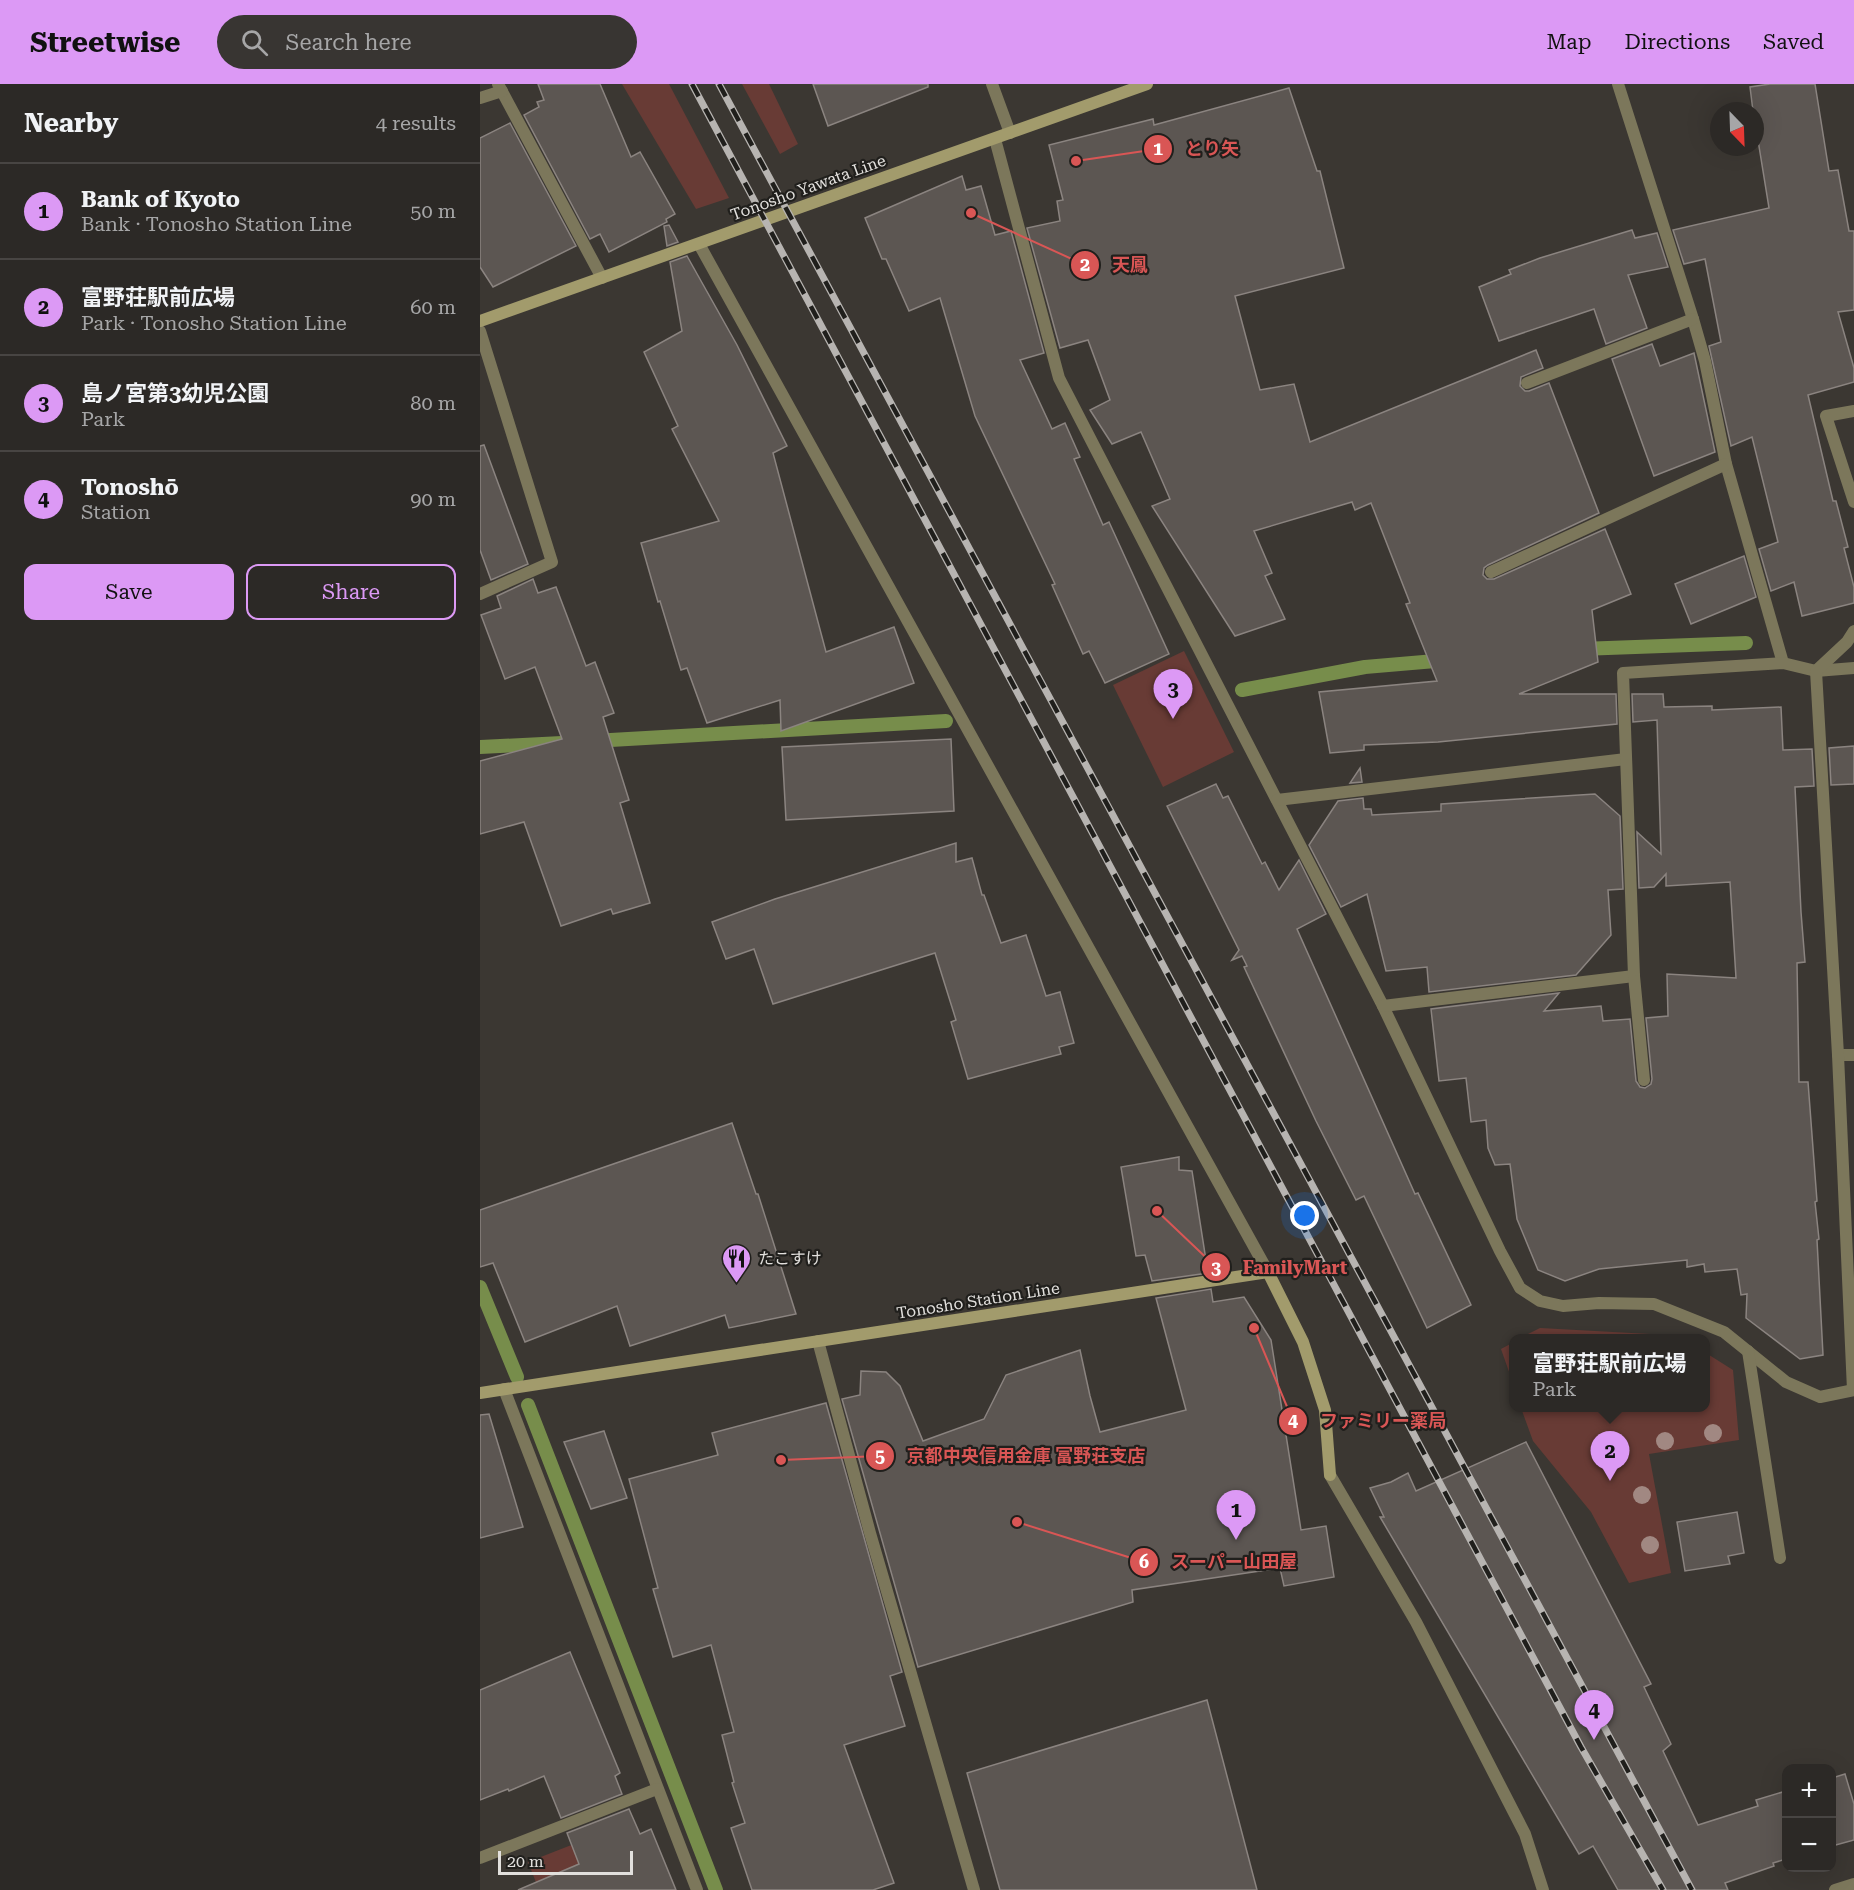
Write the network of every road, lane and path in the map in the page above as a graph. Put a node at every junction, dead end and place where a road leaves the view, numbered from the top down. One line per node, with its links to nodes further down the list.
1 (992, 84): 6 (street)
2 (1147, 84): 6 (main road, Tonosho Yawata Line)
3 (1618, 84): 10 (street)
4 (500, 88): 5 (street); 9 (street)
5 (480, 98)
6 (1010, 134): 7 (main road, Tonosho Yawata Line)
7 (995, 139): 8 (main road, Tonosho Yawata Line); 24 (street)
8 (699, 244): 9 (main road, Tonosho Yawata Line); 30 (street)
9 (602, 278): 11 (main road, Tonosho Yawata Line)
10 (1693, 319): 13 (street); 15 (street)
11 (480, 321)
12 (480, 331): 18 (street)
13 (1527, 383)
14 (1854, 411): 16 (street)
15 (1726, 464): 17 (street); 20 (street)
16 (1854, 502)
17 (1491, 572)
18 (480, 594)
19 (1854, 631): 22 (street)
20 (1784, 663): 22 (street); 23 (street)
21 (1854, 668): 22 (street)
22 (1816, 670): 27 (street)
23 (1626, 759): 24 (street); 25 (street)
24 (1277, 800): 26 (street)
25 (1634, 976): 26 (street); 29 (street)
26 (1383, 1006): 32 (street)
27 (1838, 1055): 28 (street); 34 (street)
28 (1854, 1055)
29 (1644, 1080)
30 (1268, 1272): 31 (main road, Tonosho Station Line); 36 (main road)
31 (818, 1341): 33 (main road, Tonosho Station Line); 42 (street)
32 (1748, 1351): 34 (street); 37 (street)
33 (504, 1389): 35 (main road, Tonosho Station Line); 38 (street)
34 (1853, 1390)
35 (480, 1393)
36 (1330, 1475): 43 (street)
37 (1780, 1558)
38 (657, 1789): 39 (street); 41 (street)
39 (480, 1858)
40 (1854, 1884): 44 (street)
41 (697, 1890)
42 (974, 1890)
43 (1543, 1890)
44 (1834, 1890)

